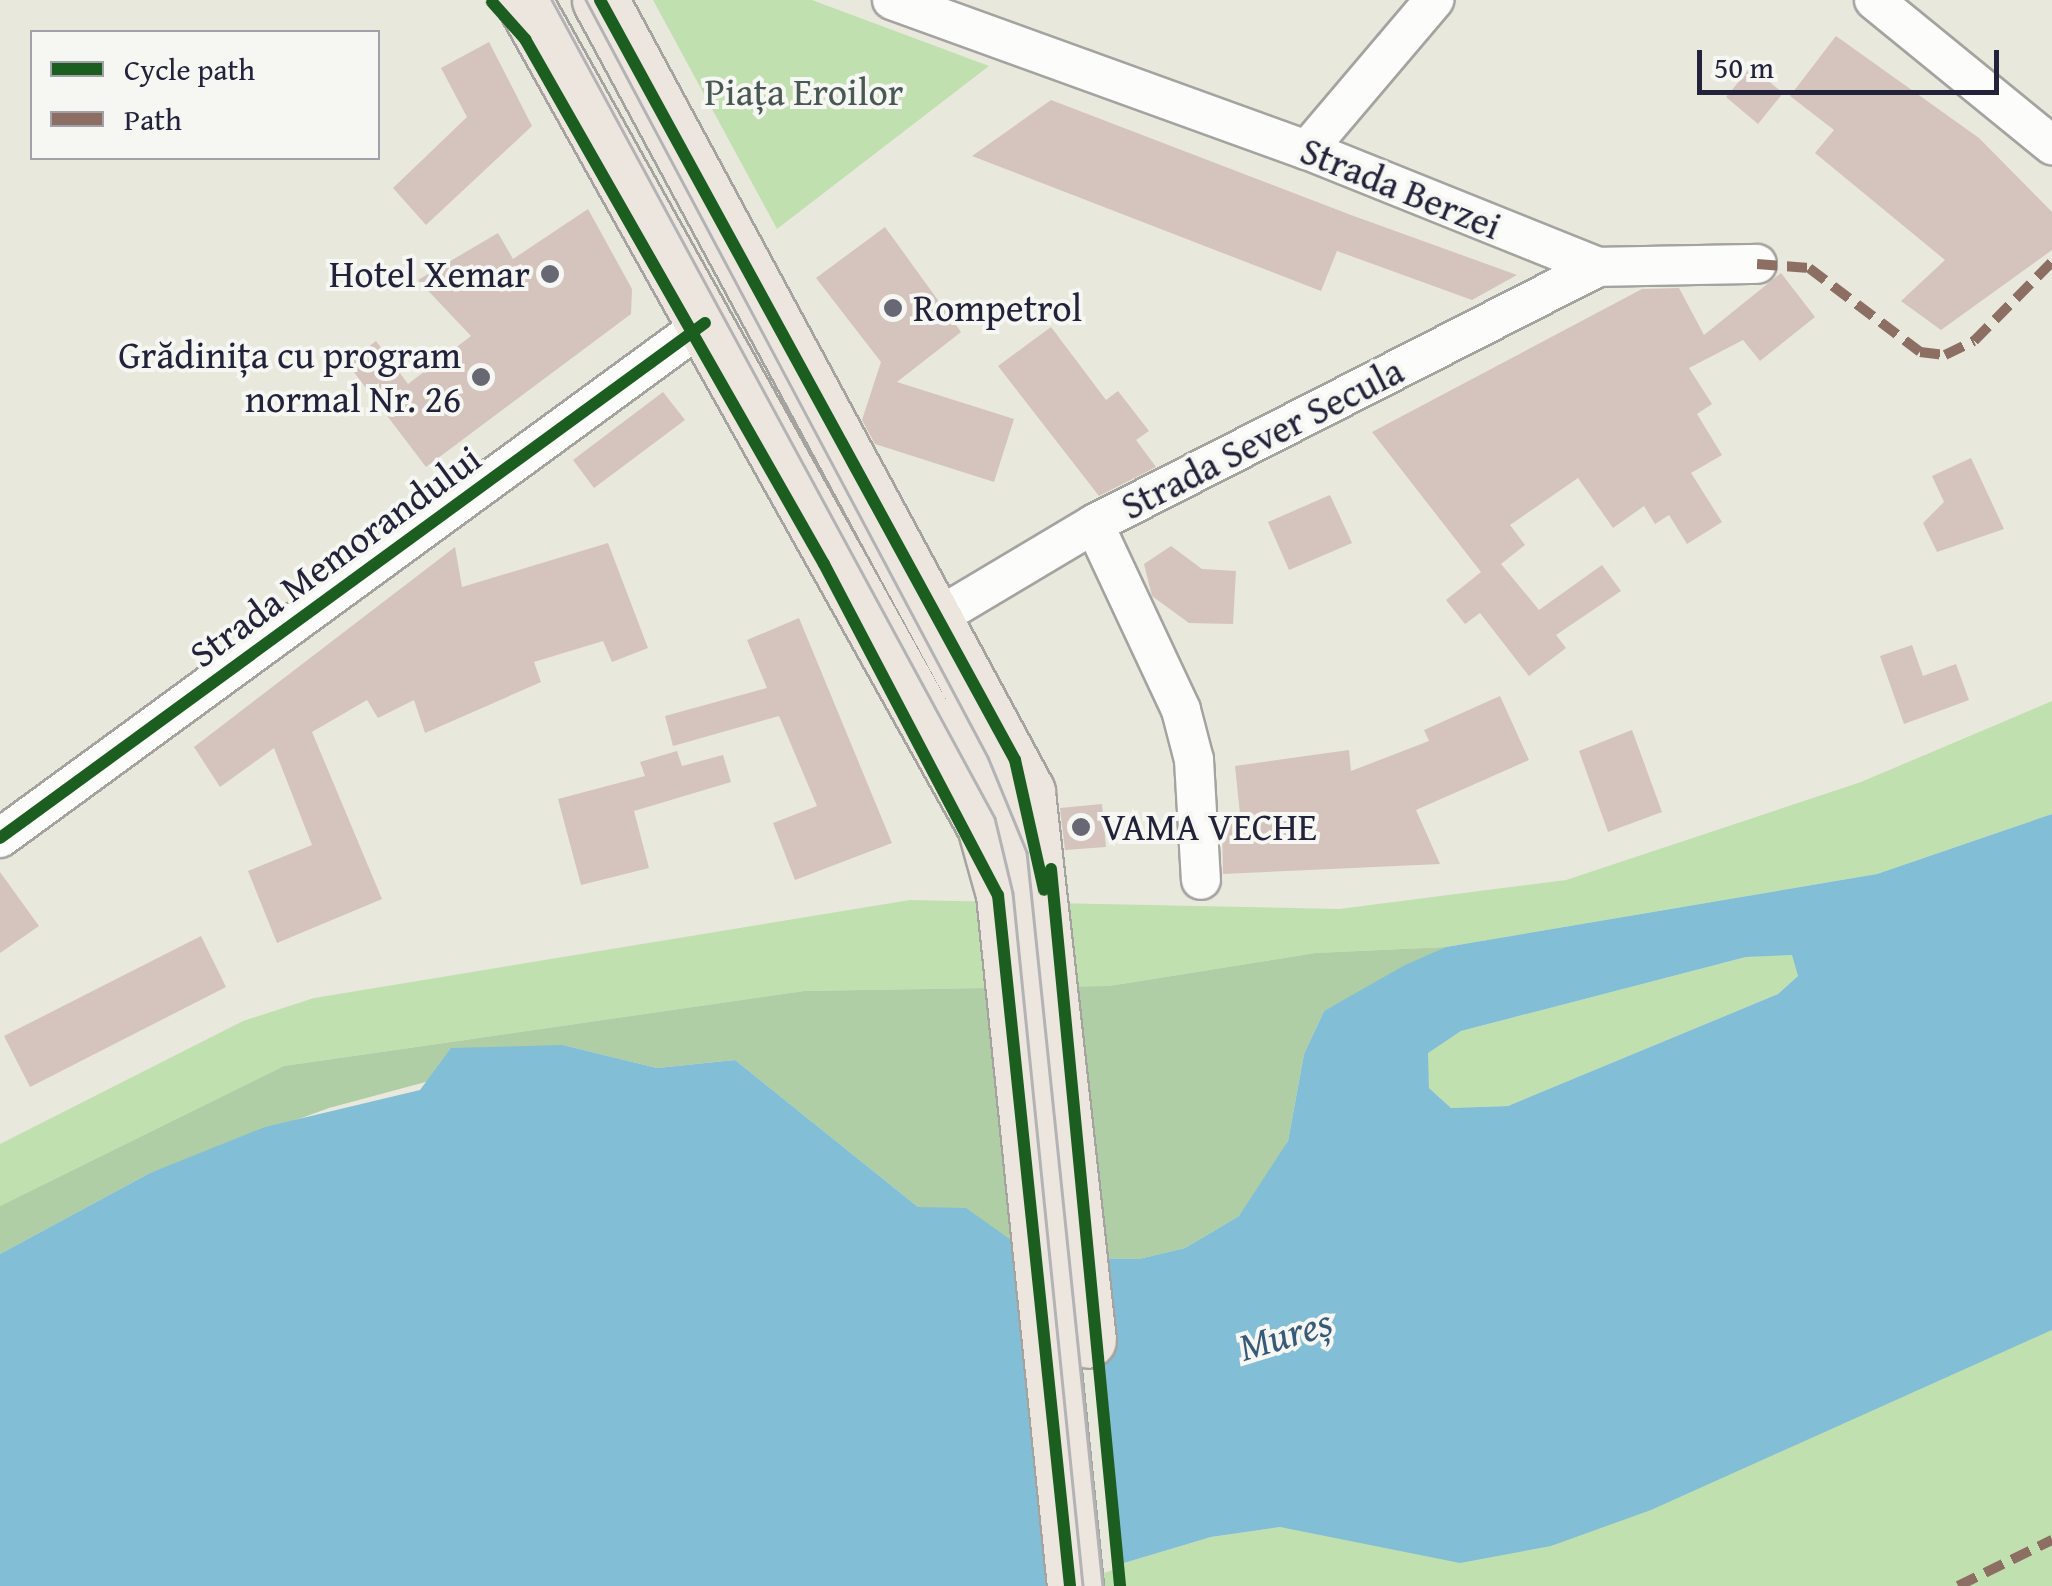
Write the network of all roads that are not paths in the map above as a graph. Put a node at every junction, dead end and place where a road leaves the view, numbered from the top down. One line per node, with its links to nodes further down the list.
1 (523, 0): 10 (main road)
2 (600, 0): 12 (main road)
3 (892, 0): 7 (street, Strada Berzei)
4 (1434, 0): 7 (street)
5 (1874, 0): 6 (street)
6 (2052, 144)
7 (1307, 150): 9 (street, Strada Berzei)
8 (1758, 264): 9 (street, Strada Berzei)
9 (1598, 267): 11 (street, Strada Sever Secula)
10 (705, 323): 13 (street, Strada Memorandului); 15 (main road)
11 (1094, 524): 12 (street, Strada Sever Secula); 14 (street)
12 (933, 620): 15 (main road)
13 (0, 838)
14 (1201, 880)
15 (1024, 892): 16 (main road); 17 (main road)
16 (1075, 1586)
17 (1112, 1586)

